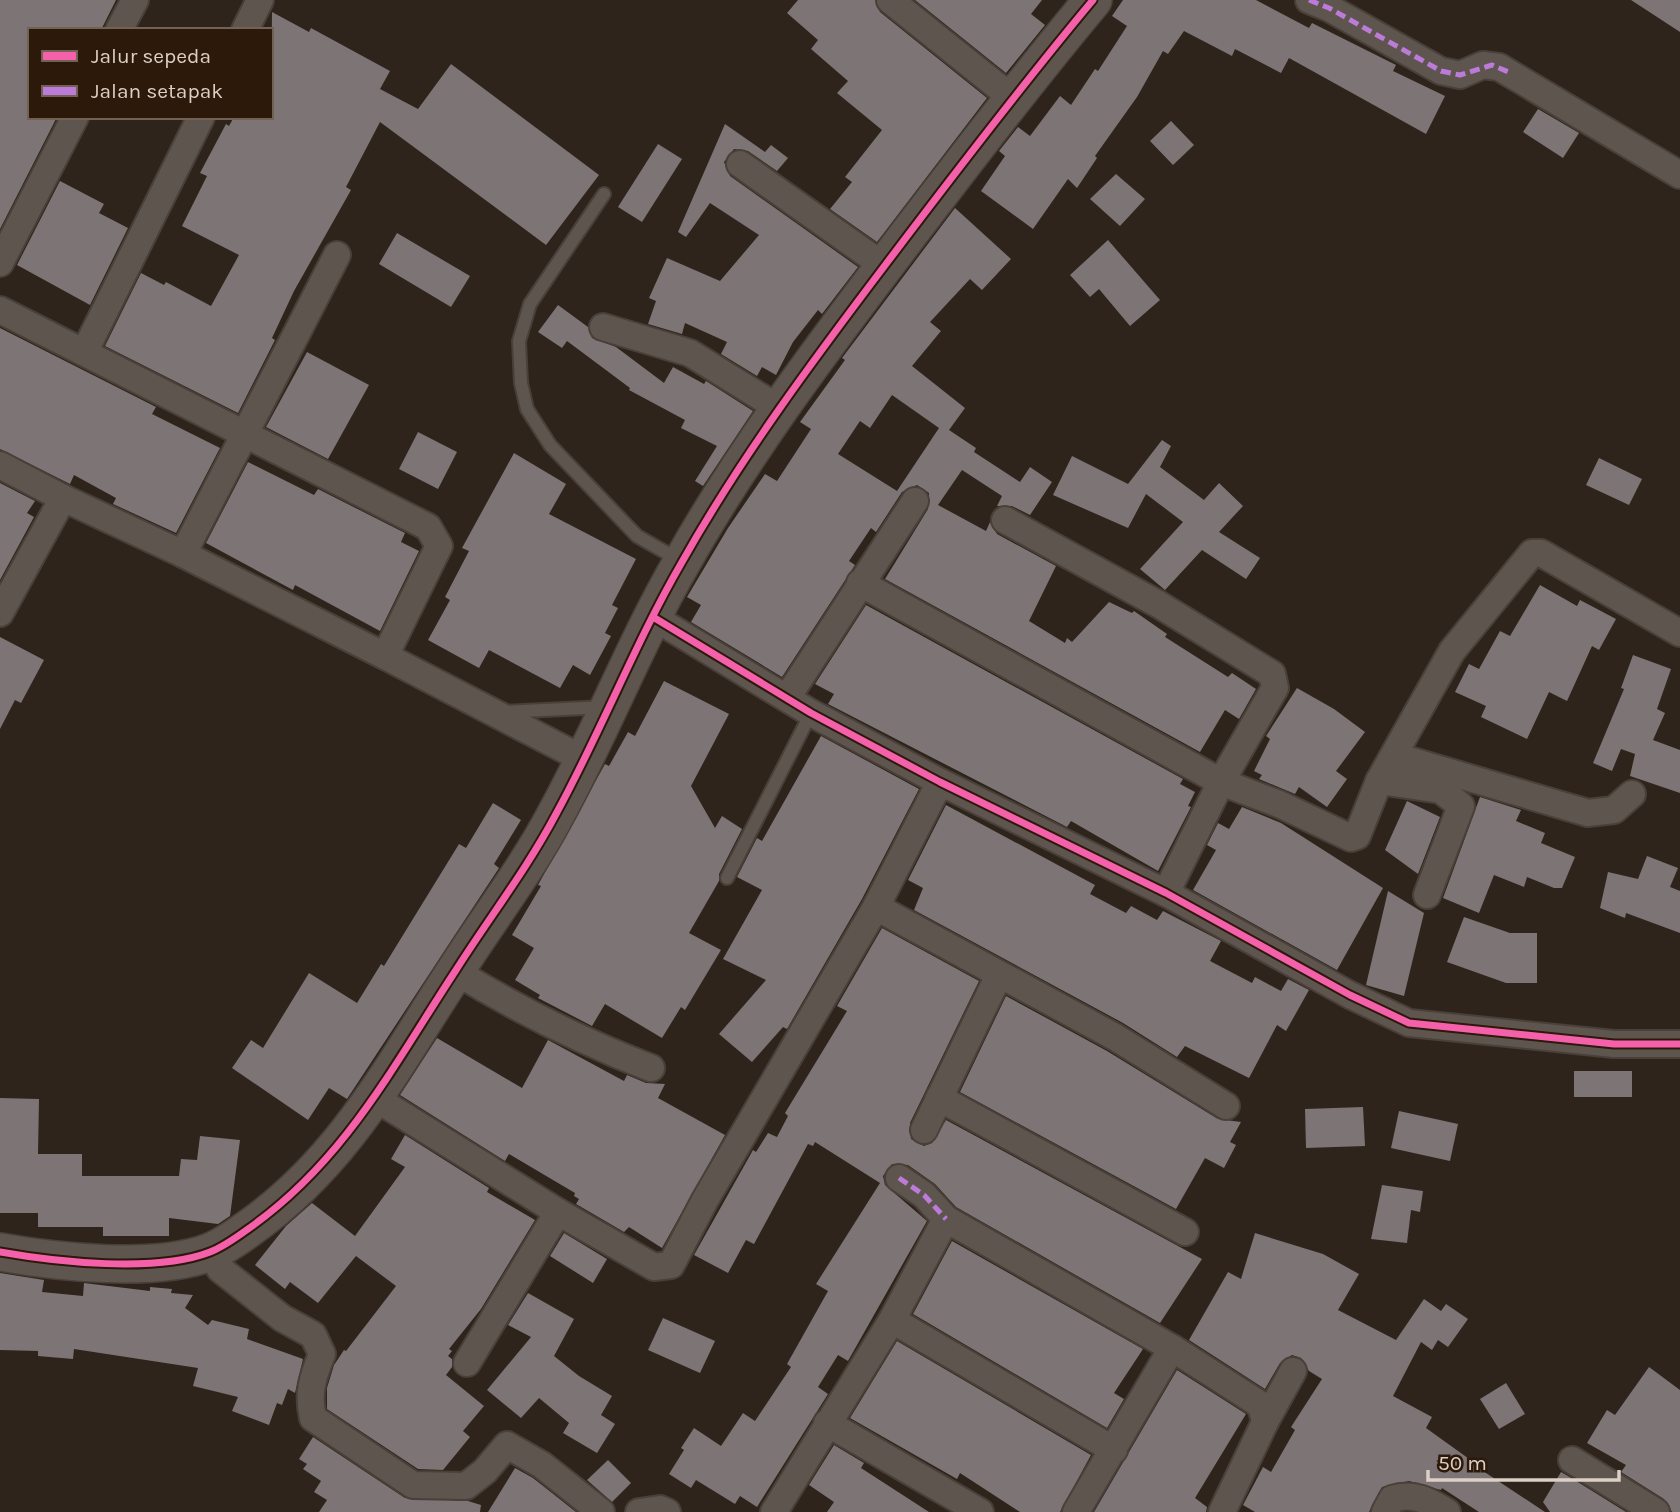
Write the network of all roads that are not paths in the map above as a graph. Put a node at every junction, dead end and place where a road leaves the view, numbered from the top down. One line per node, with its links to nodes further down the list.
1 (135, 0): 6 (street)
2 (260, 0): 7 (street)
3 (890, 0): 8 (street)
4 (1093, 0): 8 (street)
5 (1309, 0): 12 (street)
6 (120, 28)
7 (246, 28)
8 (1011, 97): 16 (street)
9 (74, 119): 15 (street)
10 (200, 119): 19 (street)
11 (740, 164): 16 (street)
12 (1680, 175)
13 (604, 194): 27 (lane)
14 (337, 255): 21 (street)
15 (0, 263)
16 (884, 266): 20 (street)
17 (0, 310): 19 (street)
18 (603, 327): 20 (street)
19 (85, 351): 21 (street)
20 (780, 409): 27 (street)
21 (243, 436): 26 (street); 32 (street)
22 (0, 465): 23 (street)
23 (63, 498): 26 (street); 29 (street)
24 (915, 502): 28 (street)
25 (1005, 520): 41 (street)
26 (183, 554): 32 (street)
27 (682, 561): 30 (street)
28 (860, 583): 33 (street); 41 (street)
29 (0, 613)
30 (653, 617): 33 (street); 34 (street)
31 (1680, 634): 37 (street)
32 (385, 656): 35 (street)
33 (787, 698): 36 (street)
34 (609, 706): 35 (lane); 38 (street)
35 (494, 713): 38 (street)
36 (811, 713): 40 (street); 43 (lane)
37 (1395, 756): 39 (street); 42 (street)
38 (583, 759): 47 (street)
39 (1379, 781): 41 (street); 45 (street)
40 (940, 782): 44 (street); 46 (street)
41 (1221, 782): 44 (street)
42 (1632, 794)
43 (727, 878)
44 (1166, 893): 49 (street)
45 (1427, 895)
46 (876, 907): 48 (street); 56 (street)
47 (455, 971): 50 (street); 51 (street)
48 (999, 975): 52 (street); 53 (street)
49 (1680, 1044)
50 (651, 1068)
51 (374, 1098): 56 (street); 60 (street)
52 (939, 1098): 54 (street); 58 (street)
53 (1226, 1106)
54 (924, 1130)
55 (899, 1178): 57 (street)
56 (558, 1212): 63 (street)
57 (946, 1219): 61 (street); 62 (street)
58 (1185, 1232)
59 (0, 1252): 60 (street)
60 (210, 1252): 69 (street)
61 (892, 1320): 66 (street); 67 (street)
62 (1172, 1348): 65 (street); 67 (street)
63 (467, 1363)
64 (1293, 1371): 65 (street)
65 (1265, 1422): 75 (street)
66 (827, 1423): 72 (street); 73 (street)
67 (1114, 1450): 74 (street)
68 (1572, 1460): 78 (street)
69 (601, 1512)
70 (639, 1512): 71 (street)
71 (667, 1512)
72 (774, 1512)
73 (980, 1512)
74 (1076, 1512)
75 (1222, 1512)
76 (1385, 1512): 77 (street)
77 (1447, 1512)
78 (1656, 1512)

